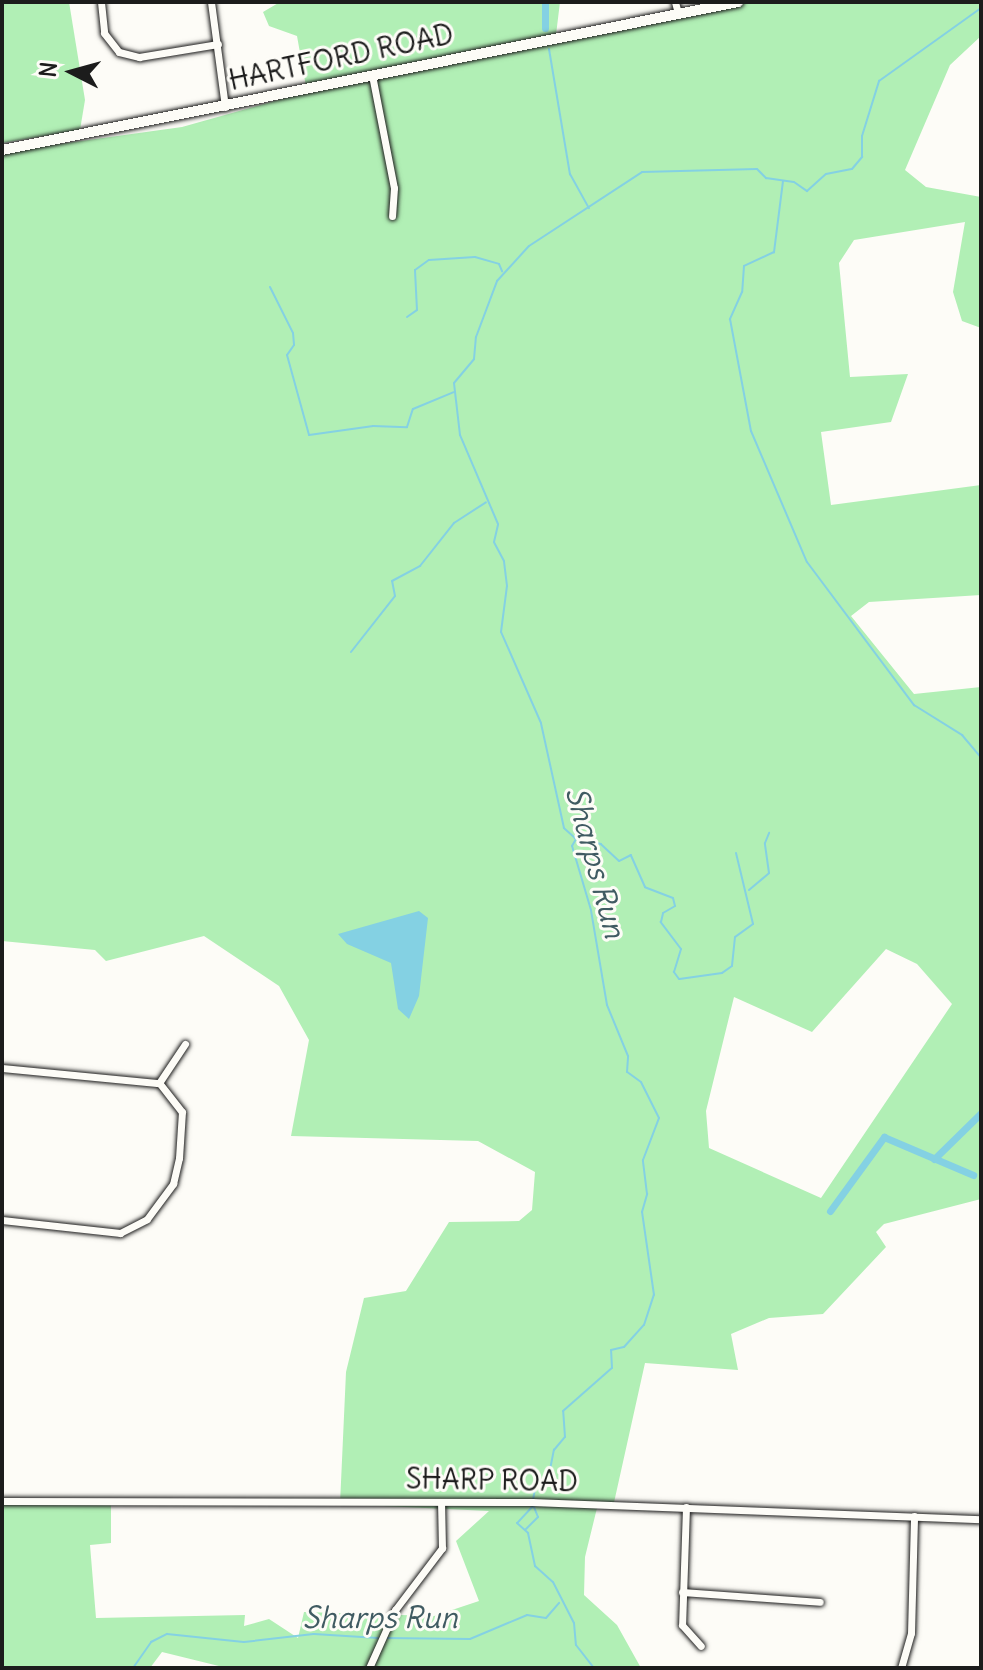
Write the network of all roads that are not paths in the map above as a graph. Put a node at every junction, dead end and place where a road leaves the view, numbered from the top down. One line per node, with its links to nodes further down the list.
1 (101, 2): 5 (street)
2 (211, 2): 5 (street)
3 (738, 2): 4 (street, HARTFORD ROAD)
4 (676, 7): 6 (street, HARTFORD ROAD)
5 (218, 44): 7 (street)
6 (372, 73): 7 (street, HARTFORD ROAD); 9 (street)
7 (225, 107): 8 (street, HARTFORD ROAD)
8 (2, 150)
9 (392, 216)
10 (185, 1044): 12 (street)
11 (2, 1068): 12 (street)
12 (159, 1083): 13 (street)
13 (2, 1220)
14 (2, 1501): 15 (street, SHARP ROAD)
15 (441, 1502): 16 (street, SHARP ROAD); 22 (street)
16 (686, 1507): 17 (street, SHARP ROAD); 19 (street)
17 (914, 1516): 18 (street, SHARP ROAD); 23 (street)
18 (981, 1519)
19 (682, 1592): 20 (street); 21 (street)
20 (820, 1602)
21 (701, 1646)
22 (369, 1668)
23 (901, 1668)

